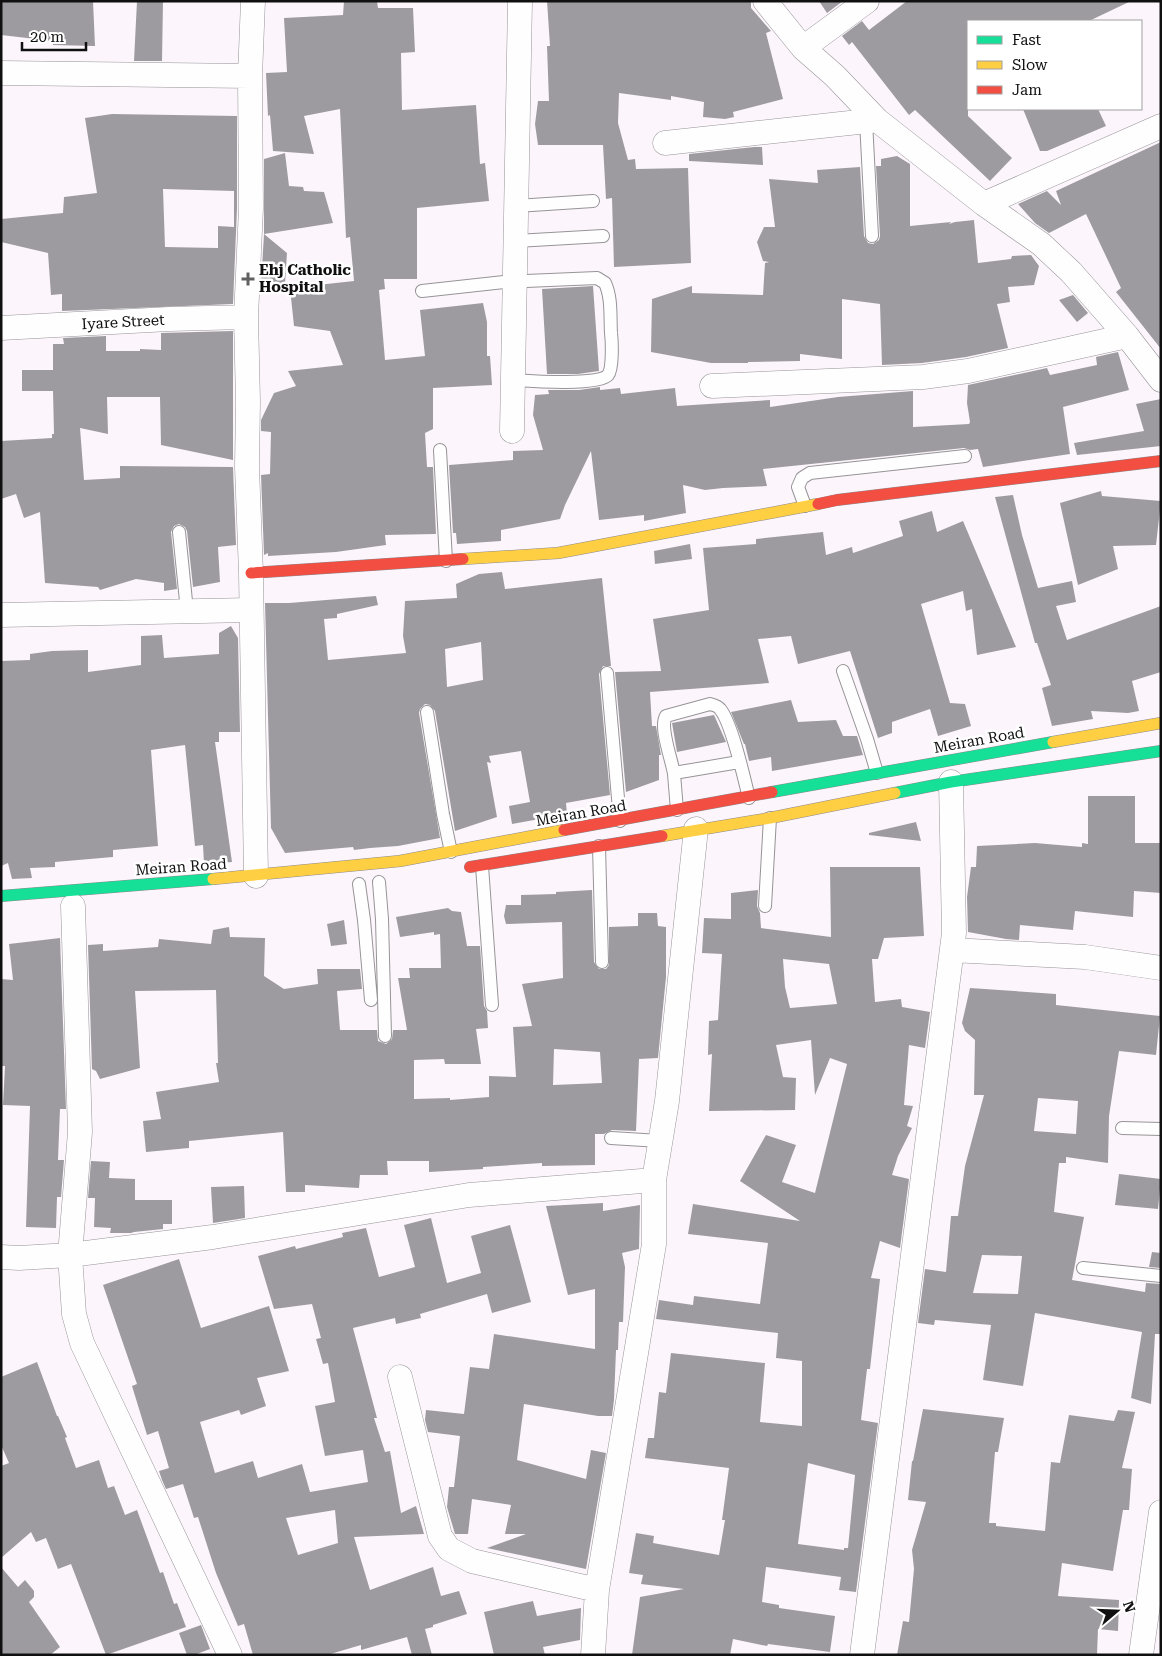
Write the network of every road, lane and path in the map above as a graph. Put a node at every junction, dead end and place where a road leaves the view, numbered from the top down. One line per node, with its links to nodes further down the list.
1 (253, 1): 7 (street)
2 (520, 1): 13 (street)
3 (765, 1): 5 (street)
4 (867, 1): 5 (street)
5 (803, 48): 8 (street)
6 (1, 73): 7 (street)
7 (250, 76): 19 (street)
8 (872, 121): 10 (street); 12 (street); 15 (lane)
9 (1161, 126): 12 (street)
10 (665, 143)
11 (593, 201): 13 (lane)
12 (984, 204): 21 (street)
13 (516, 206): 16 (street)
14 (603, 236): 16 (lane)
15 (872, 236)
16 (516, 241): 17 (street)
17 (515, 282): 18 (lane); 22 (street); 22 (lane)
18 (422, 291)
19 (246, 318): 20 (street, Iyare Street); 32 (street)
20 (1, 328)
21 (1127, 336): 23 (street); 24 (street)
22 (513, 380): 25 (street)
23 (1161, 380)
24 (712, 386)
25 (512, 431)
26 (440, 450): 31 (lane)
27 (965, 456): 29 (lane)
28 (1161, 461): 29 (main road)
29 (805, 506): 31 (main road)
30 (179, 532): 34 (lane)
31 (446, 561): 32 (main road)
32 (251, 573): 33 (street)
33 (251, 610): 34 (street); 55 (street)
34 (187, 612): 35 (street)
35 (1, 615)
36 (843, 671): 42 (lane)
37 (607, 673): 49 (lane)
38 (427, 712): 52 (lane)
39 (1161, 723): 42 (main road, Meiran Road)
40 (1161, 751): 44 (main road)
41 (739, 762): 43 (lane); 43 (lane); 45 (lane)
42 (877, 773): 45 (main road, Meiran Road)
43 (674, 774): 46 (lane)
44 (951, 782): 47 (main road); 61 (street)
45 (749, 798): 46 (main road, Meiran Road); 48 (lane)
46 (677, 810): 49 (main road, Meiran Road)
47 (770, 818): 48 (main road); 60 (lane)
48 (752, 820): 50 (main road)
49 (620, 821): 52 (main road, Meiran Road)
50 (696, 830): 51 (main road); 70 (street)
51 (599, 846): 53 (main road); 62 (lane)
52 (451, 852): 55 (main road, Meiran Road)
53 (482, 866): 54 (main road); 65 (lane)
54 (463, 869)
55 (256, 876): 58 (main road, Meiran Road)
56 (384, 882): 57 (main road); 66 (lane)
57 (354, 884): 64 (lane)
58 (1, 896)
59 (74, 906): 72 (street)
60 (766, 906)
61 (952, 950): 63 (street); 81 (street)
62 (602, 962)
63 (1161, 968)
64 (371, 1000)
65 (492, 1005)
66 (385, 1036)
67 (1122, 1128): 68 (lane)
68 (1161, 1129)
69 (611, 1138): 70 (lane)
70 (660, 1142): 71 (street)
71 (654, 1180): 72 (street); 78 (street)
72 (70, 1255): 73 (street); 79 (street)
73 (1, 1256)
74 (1083, 1268): 75 (lane)
75 (1161, 1276)
76 (400, 1377): 78 (street)
77 (1161, 1512): 82 (street)
78 (597, 1590): 80 (street)
79 (230, 1655)
80 (593, 1655)
81 (862, 1655)
82 (1141, 1655)

